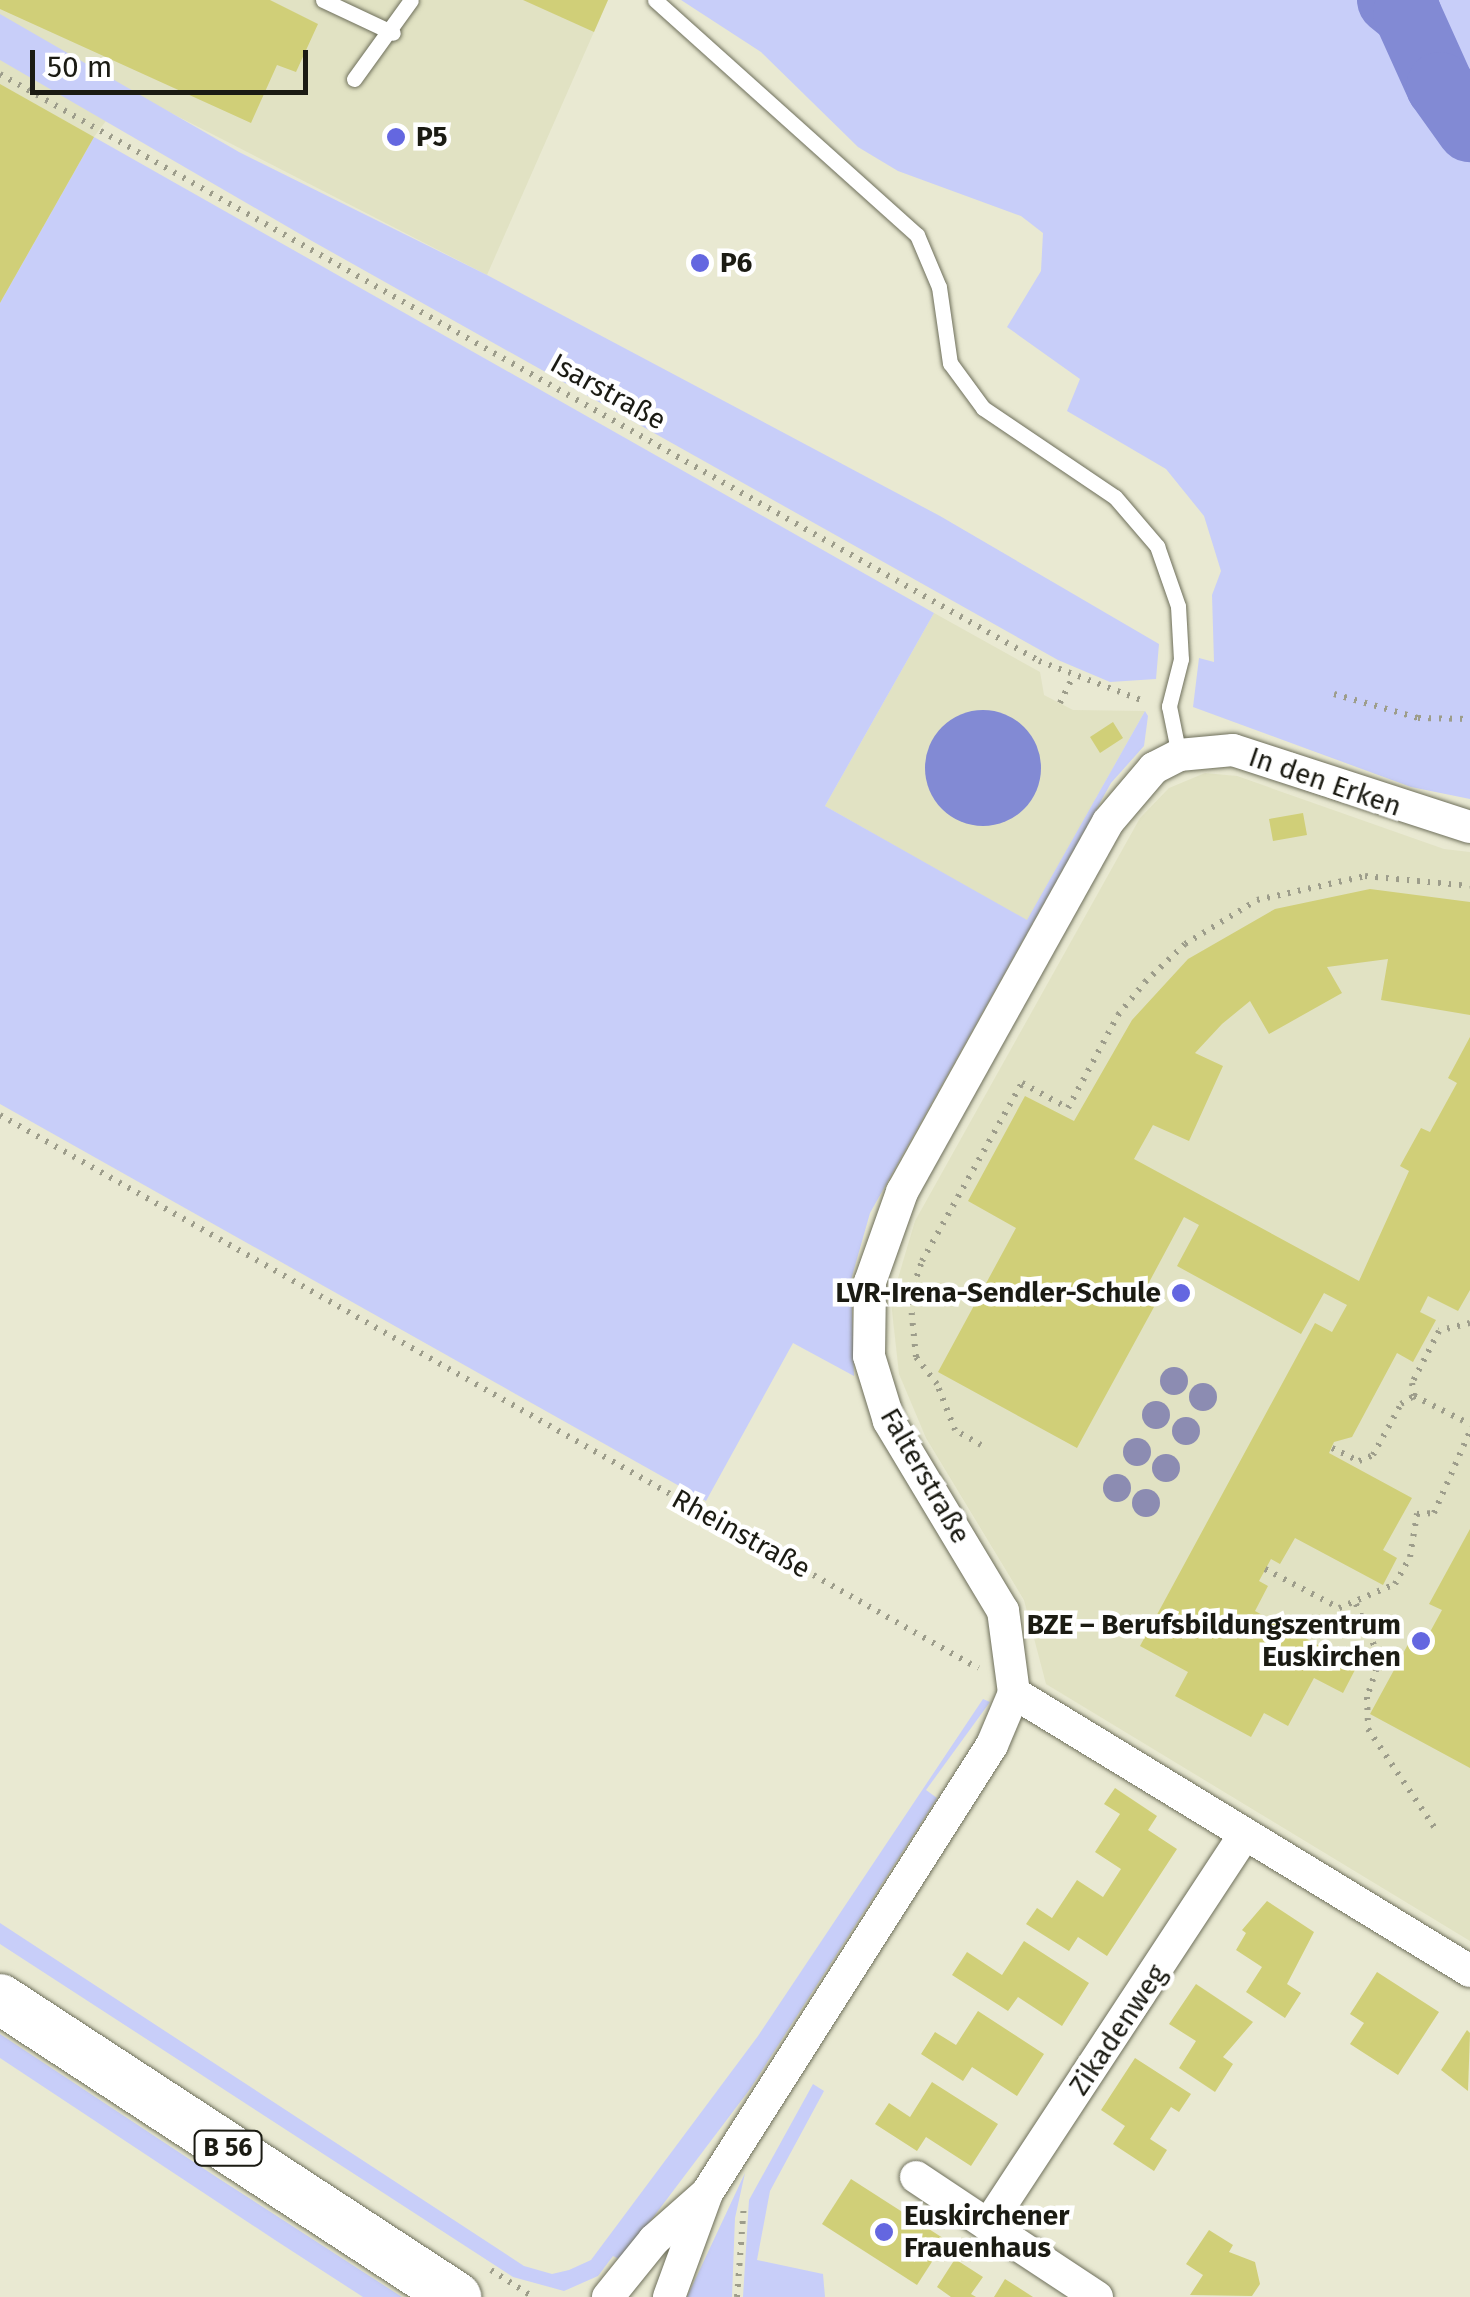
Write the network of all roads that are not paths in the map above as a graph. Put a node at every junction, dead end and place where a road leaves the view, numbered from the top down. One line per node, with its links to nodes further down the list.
1 (322, 0): 4 (lane)
2 (410, 0): 4 (lane)
3 (656, 0): 6 (lane)
4 (393, 32): 5 (lane)
5 (354, 79)
6 (1179, 755): 7 (street, In den Erken); 8 (street, Falterstraße)
7 (1470, 827)
8 (1014, 1694): 9 (street); 13 (street)
9 (1246, 1834): 10 (street); 14 (street, Zikadenweg)
10 (1470, 1971)
11 (0, 2000): 15 (main road, B 56)
12 (916, 2177): 14 (street)
13 (707, 2192): 16 (street); 17 (street)
14 (988, 2225): 18 (street)
15 (456, 2297)
16 (608, 2297)
17 (669, 2297)
18 (1097, 2297)

